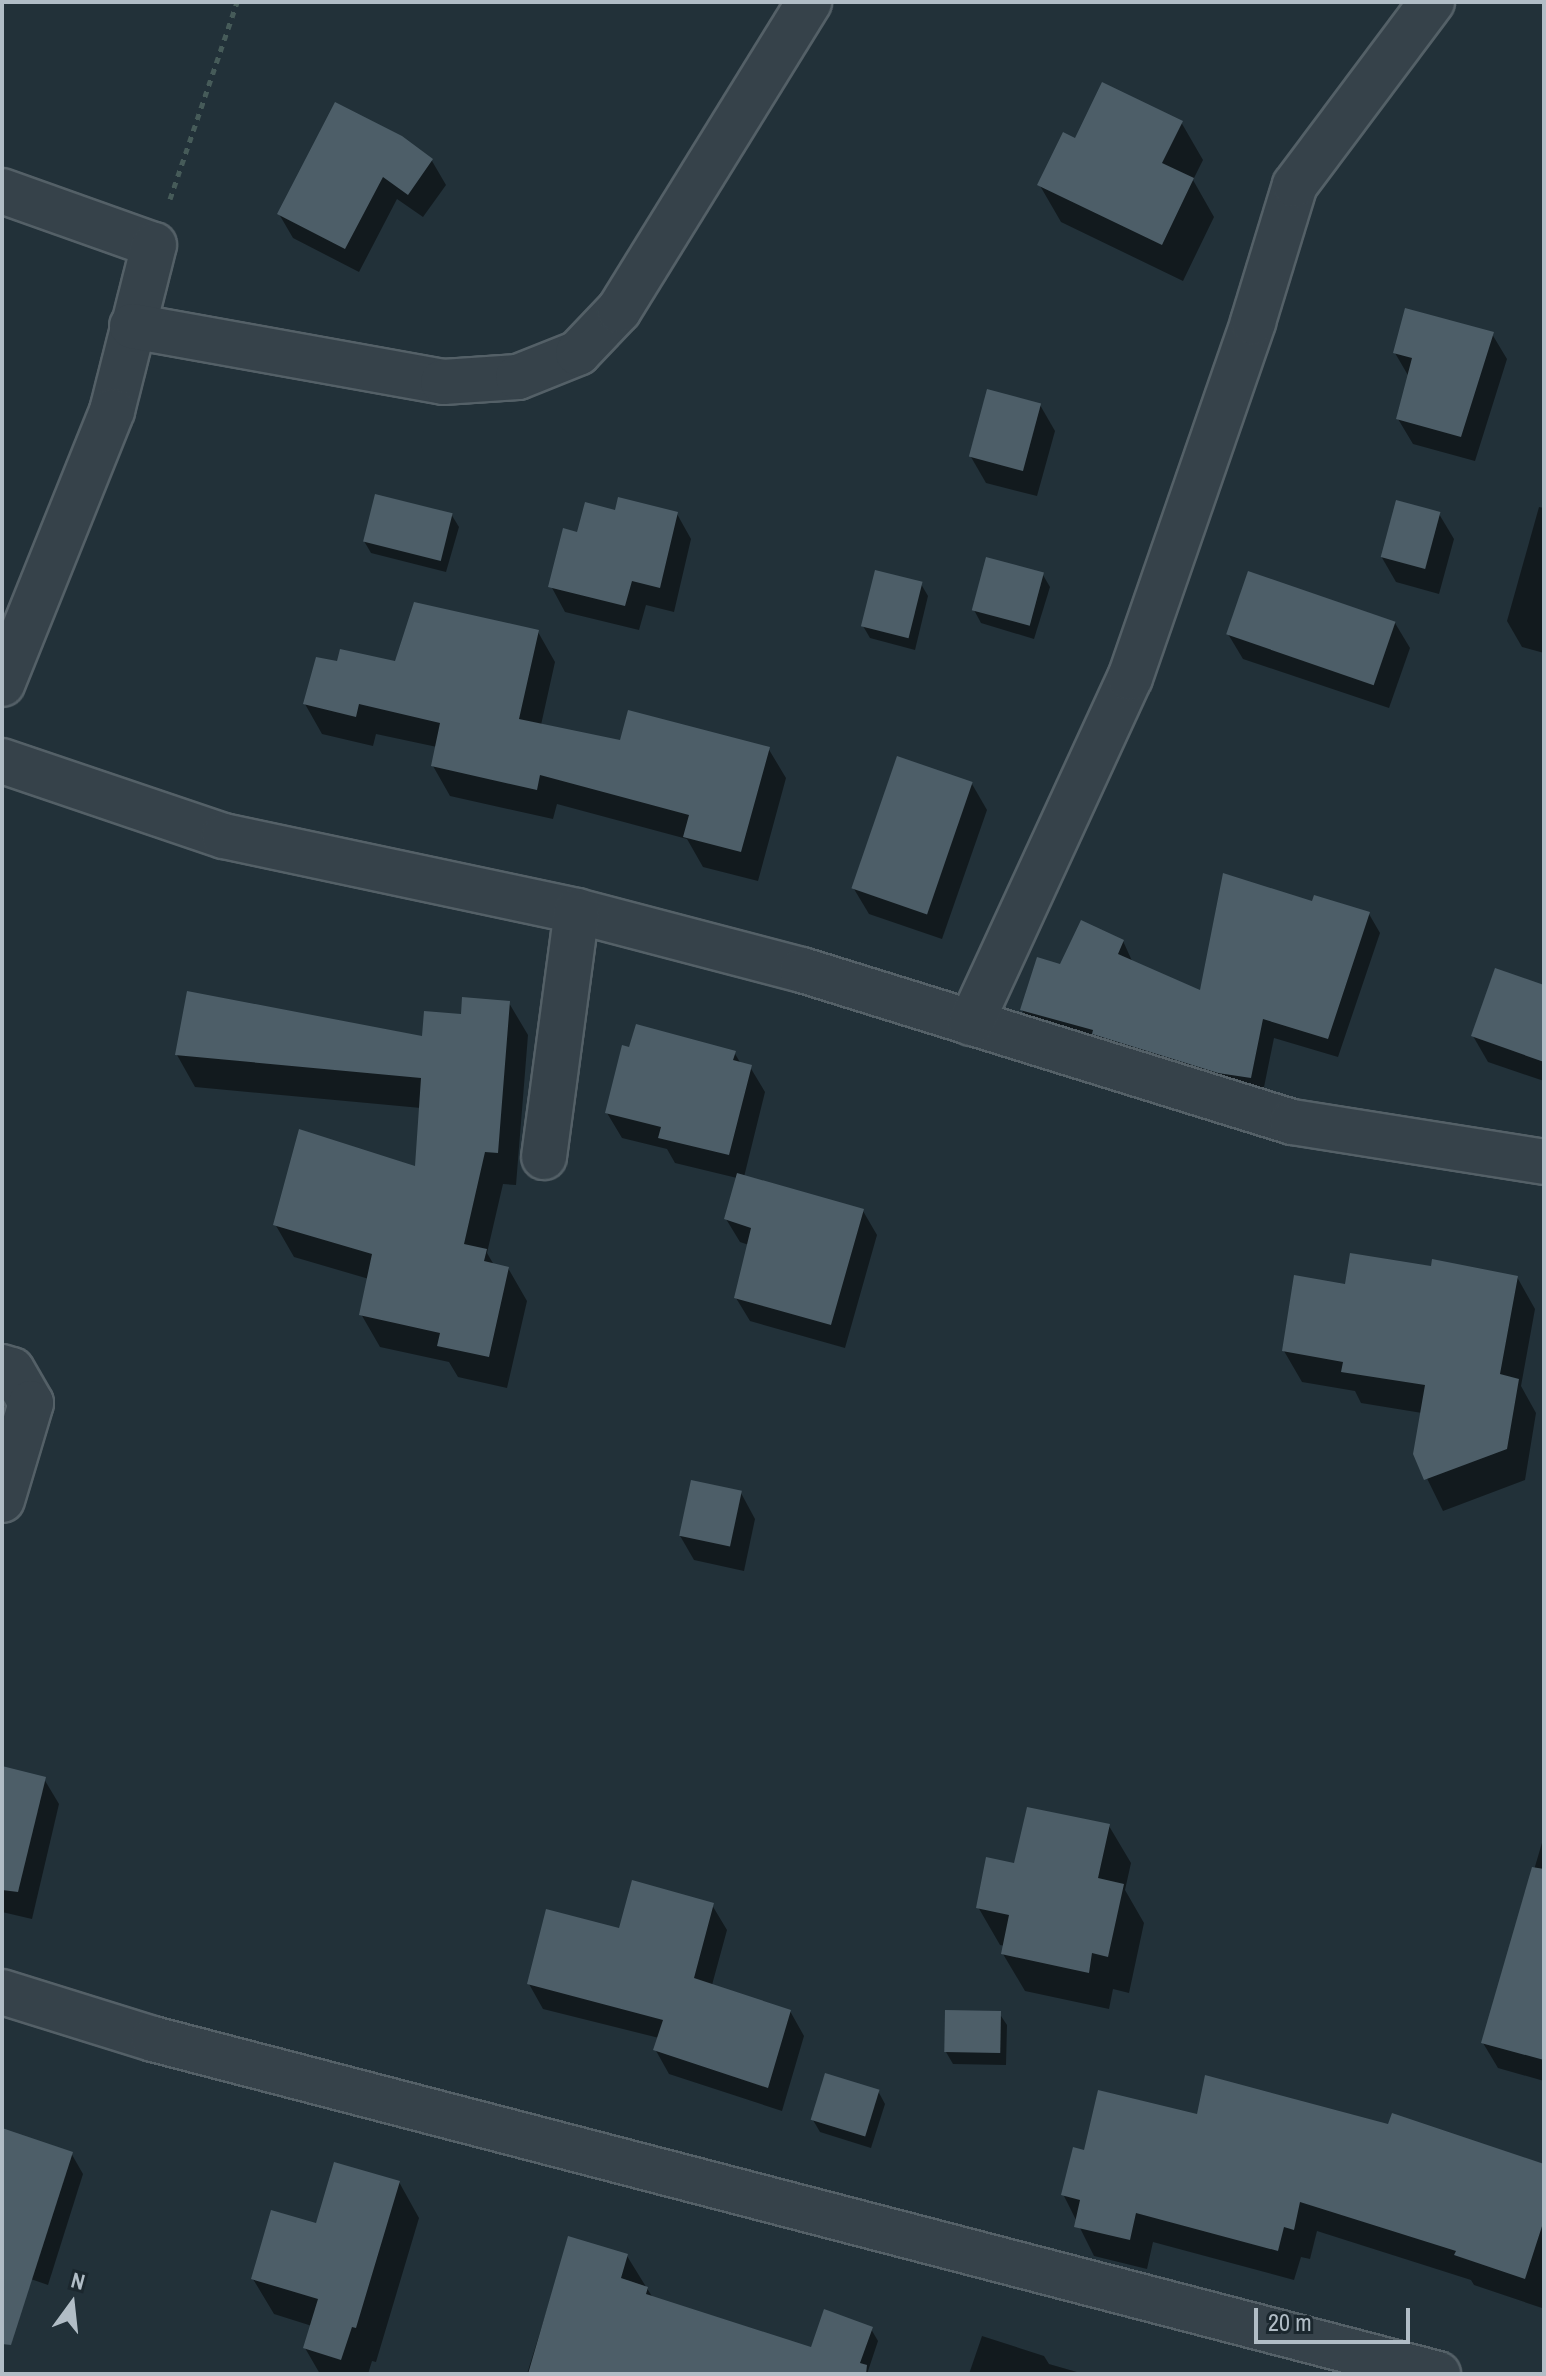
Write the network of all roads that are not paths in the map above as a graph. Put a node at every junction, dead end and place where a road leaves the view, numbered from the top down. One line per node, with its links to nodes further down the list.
1 (809, 2): 4 (street)
2 (1432, 2): 8 (street)
3 (2, 191): 4 (street)
4 (132, 326): 5 (street)
5 (2, 684)
6 (2, 761): 7 (street)
7 (577, 911): 8 (street); 9 (street)
8 (971, 1023): 10 (street)
9 (544, 1157)
10 (1544, 1162)
11 (2, 1367): 12 (street)
12 (2, 1500)
13 (2, 1992): 14 (street)
14 (1438, 2374)

